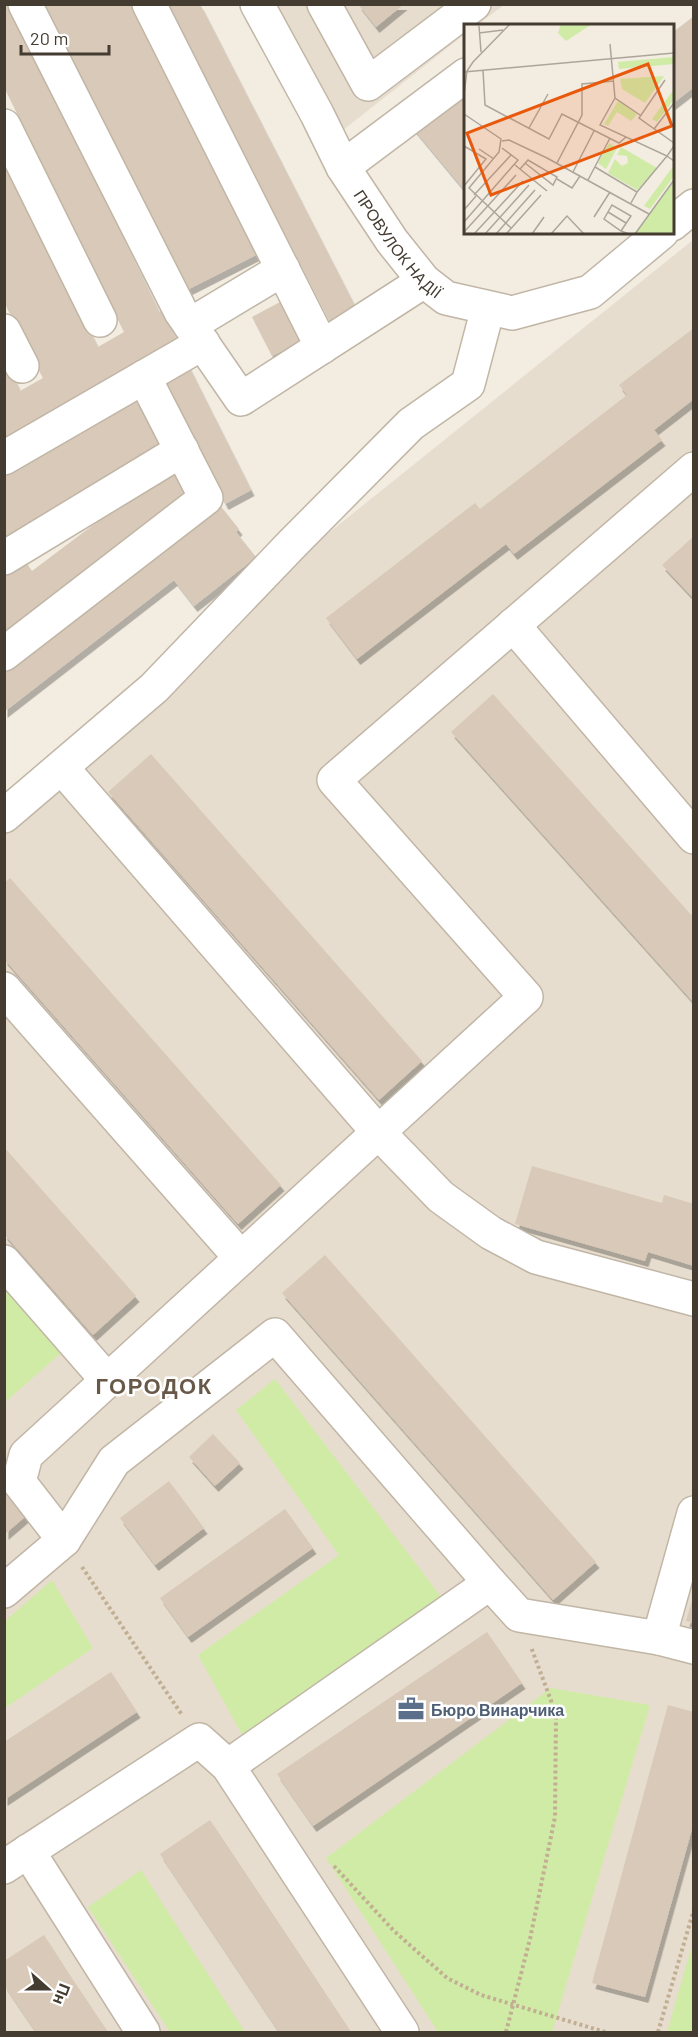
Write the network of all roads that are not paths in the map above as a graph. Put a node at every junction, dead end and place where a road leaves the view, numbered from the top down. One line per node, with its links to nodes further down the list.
1 (25, 4): 17 (lane)
2 (149, 4): 12 (lane)
3 (257, 4): 8 (lane, ПРОВУЛОК НАДІЇ)
4 (324, 4): 5 (lane)
5 (474, 4)
6 (464, 76): 8 (lane)
7 (4, 126): 15 (lane)
8 (343, 167): 13 (lane, ПРОВУЛОК НАДІЇ)
9 (693, 206): 10 (lane)
10 (674, 222)
11 (660, 234): 14 (lane, ПРОВУЛОК НАДІЇ)
12 (283, 269): 17 (lane); 18 (lane)
13 (423, 281): 14 (lane, ПРОВУЛОК НАДІЇ); 18 (lane)
14 (488, 308): 27 (lane)
15 (100, 320)
16 (4, 331): 19 (lane)
17 (196, 334): 18 (lane); 20 (lane)
18 (322, 347)
19 (22, 366)
20 (144, 377): 21 (lane); 22 (lane)
21 (182, 450): 24 (lane); 26 (lane)
22 (4, 458)
23 (693, 469): 25 (lane)
24 (4, 558)
25 (513, 625): 29 (lane); 31 (lane)
26 (4, 654)
27 (62, 768): 28 (lane); 31 (lane)
28 (4, 816)
29 (693, 837)
30 (4, 989): 32 (lane)
31 (378, 1132): 32 (lane); 34 (lane)
32 (241, 1258): 35 (lane)
33 (4, 1262): 35 (lane)
34 (693, 1299)
35 (107, 1380): 37 (lane)
36 (693, 1513): 40 (lane)
37 (64, 1540): 38 (lane); 39 (lane)
38 (490, 1583): 40 (lane); 42 (lane)
39 (4, 1591)
40 (659, 1638): 41 (lane)
41 (693, 1647)
42 (228, 1766): 43 (lane); 45 (lane)
43 (16, 1859): 44 (lane)
44 (143, 2032)
45 (402, 2032)

